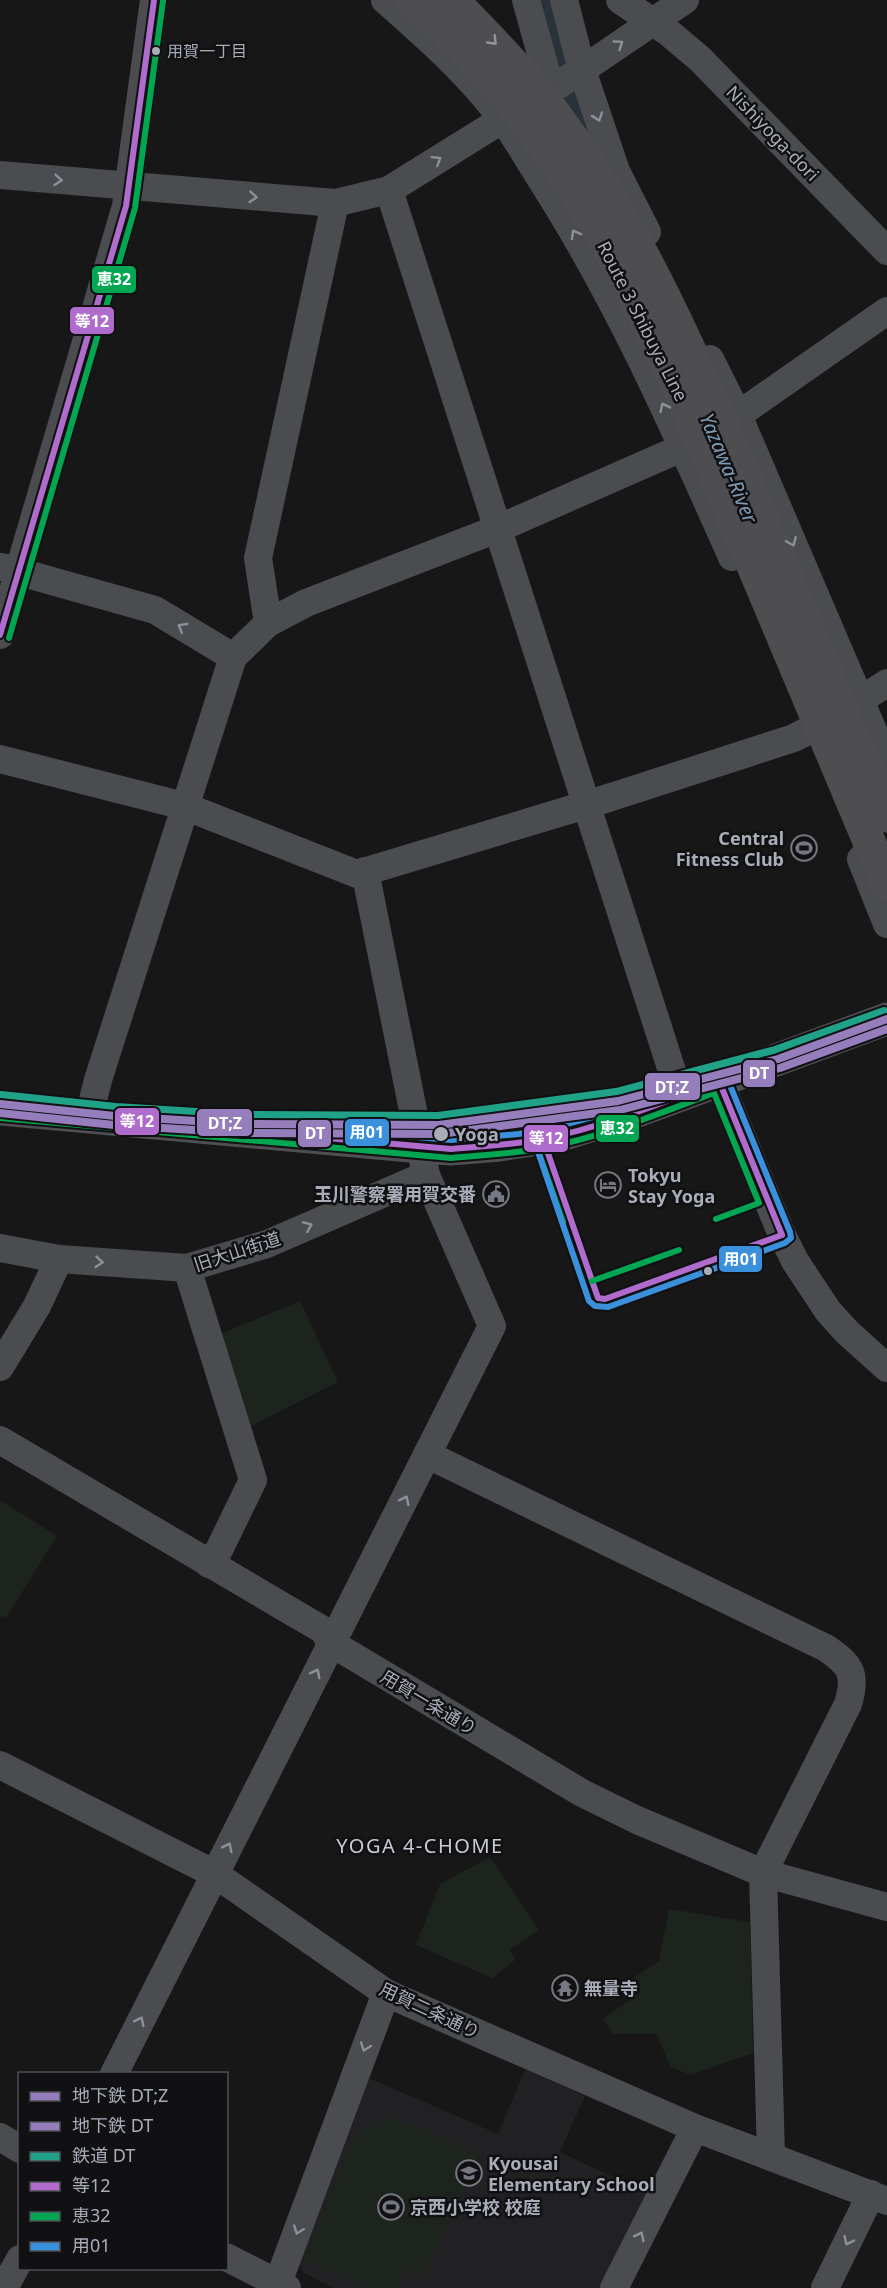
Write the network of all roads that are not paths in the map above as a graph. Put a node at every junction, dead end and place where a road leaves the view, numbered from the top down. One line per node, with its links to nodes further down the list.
1 (154, 0): 14 (street)
2 (385, 0): 12 (street)
3 (412, 0): 35 (highway, Route 3 Shibuya Line, bridge)
4 (452, 0): 33 (highway, Route 3 Shibuya Line, one-way to 33, bridge)
5 (526, 0): 11 (street)
6 (564, 0): 10 (street)
7 (620, 0): 9 (street, Nishiyoga-dori)
8 (685, 0): 9 (street)
9 (653, 21): 10 (street, one-way to 9); 17 (street, Nishiyoga-dori)
10 (582, 70): 11 (street); 19 (street, one-way to 19)
11 (550, 90): 12 (street)
12 (502, 119): 15 (street, one-way to 12); 20 (street, one-way to 12)
13 (0, 175): 14 (street, one-way to 14)
14 (128, 187): 16 (street, one-way to 16); 22 (street)
15 (389, 190): 16 (street); 21 (street)
16 (335, 203): 23 (street)
17 (887, 251)
18 (887, 311): 19 (street)
19 (738, 415): 20 (street); 27 (street, one-way to 27)
20 (684, 447): 21 (street); 28 (street)
21 (497, 529): 23 (street); 31 (street)
22 (9, 569): 24 (street); 25 (street, one-way to 22)
23 (268, 622): 25 (street)
24 (0, 635)
25 (232, 657): 32 (street)
26 (887, 683): 27 (street)
27 (861, 701): 28 (street); 30 (street)
28 (810, 731): 31 (street); 36 (street)
29 (0, 759): 32 (street)
30 (887, 763)
31 (586, 804): 34 (street); 39 (street)
32 (184, 806): 34 (street); 41 (street)
33 (887, 816)
34 (365, 872): 42 (street)
35 (887, 884)
36 (887, 924)
37 (887, 1018): 38 (main road)
38 (719, 1081): 39 (main road); 47 (street)
39 (680, 1096): 42 (main road)
40 (0, 1109): 41 (main road)
41 (89, 1116): 42 (main road)
42 (424, 1161): 45 (street, 旧大山街道, one-way to 42); 49 (street)
43 (0, 1248): 44 (street, 旧大山街道)
44 (59, 1258): 45 (street, 旧大山街道, one-way to 45); 46 (street)
45 (187, 1268): 50 (street)
46 (0, 1367)
47 (887, 1368)
48 (0, 1440): 50 (street, 用賀一条通り)
49 (428, 1455): 51 (street, one-way to 49); 53 (street)
50 (209, 1564): 51 (street, 用賀一条通り)
51 (331, 1643): 53 (street, 用賀一条通り); 54 (street, one-way to 51)
52 (0, 1765): 54 (street, 用賀二条通り)
53 (763, 1873): 55 (street, 用賀一条通り); 61 (street)
54 (215, 1874): 56 (street, 用賀二条通り); 57 (street, one-way to 54)
55 (887, 1907)
56 (386, 1993): 58 (street, 用賀二条通り); 65 (street, one-way to 65)
57 (115, 2072)
58 (695, 2128): 61 (street, 用賀二条通り); 67 (street, one-way to 58)
59 (0, 2137): 60 (street)
60 (18, 2149)
61 (771, 2155): 62 (street, 用賀二条通り)
62 (879, 2198): 68 (street, one-way to 68)
63 (228, 2258): 65 (street)
64 (18, 2263): 66 (street)
65 (281, 2286)
66 (4, 2288)
67 (614, 2288)
68 (825, 2288)

